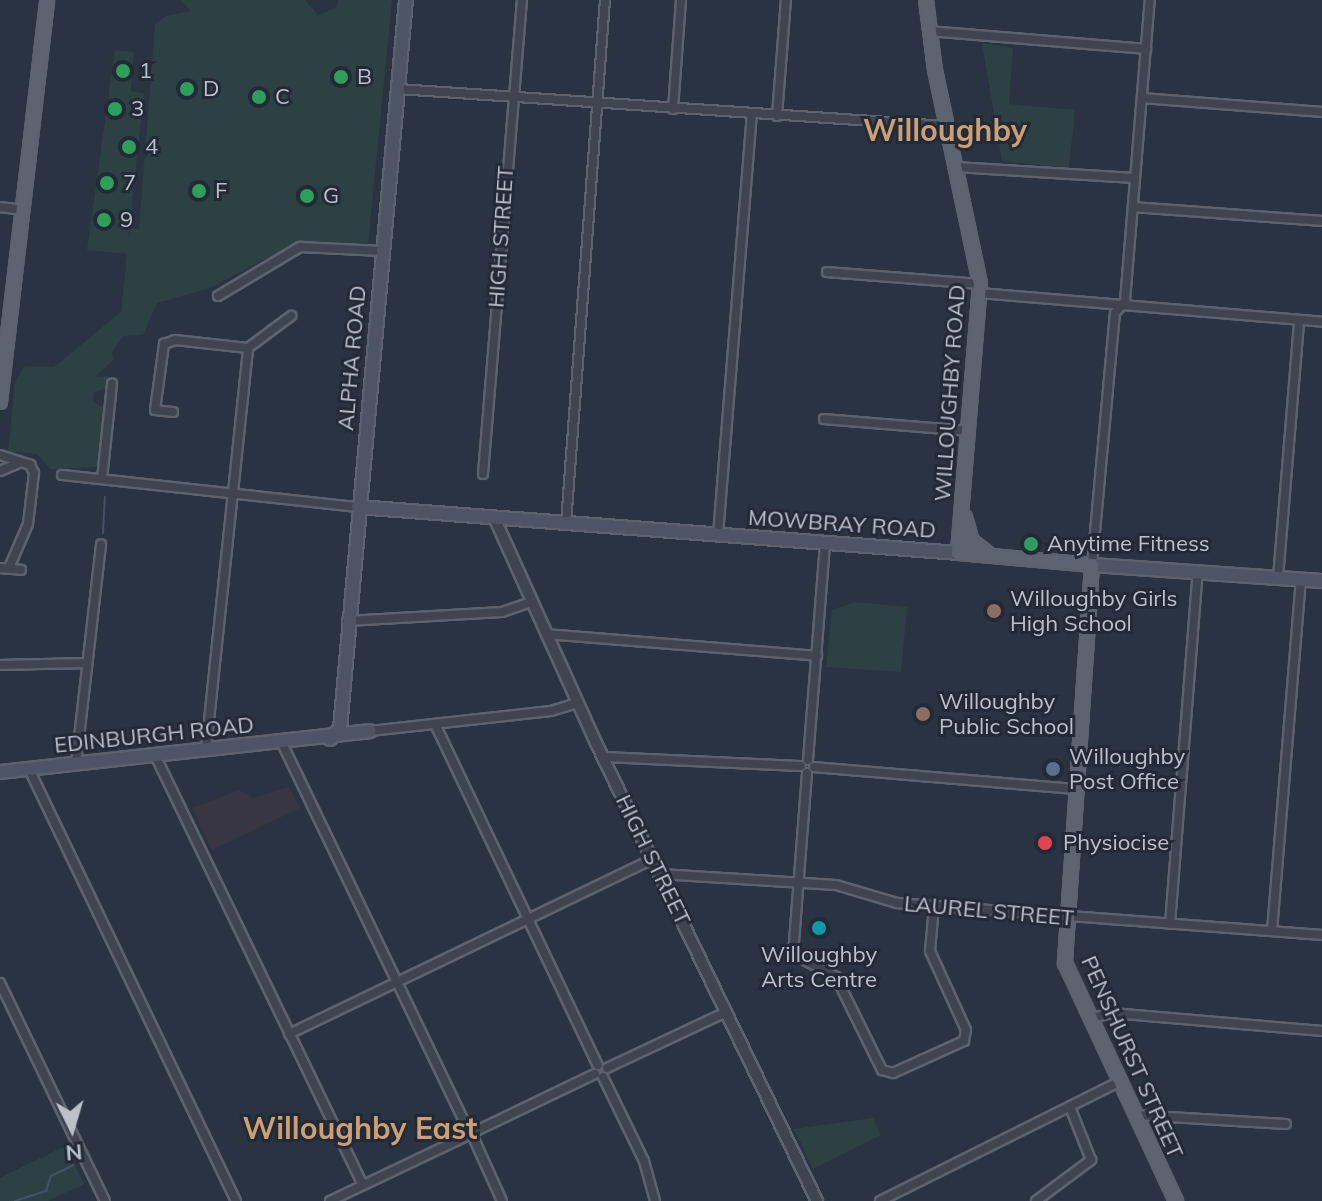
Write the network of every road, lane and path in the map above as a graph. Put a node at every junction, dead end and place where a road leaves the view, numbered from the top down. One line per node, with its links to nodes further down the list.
1 (47, 0): 24 (main road)
2 (406, 0): 11 (main road, ALPHA ROAD)
3 (522, 0): 12 (street, HIGH STREET)
4 (605, 0): 14 (street)
5 (681, 0): 15 (street)
6 (786, 0): 18 (street)
7 (926, 0): 9 (main road, WILLOUGHBY ROAD)
8 (1150, 0): 10 (street, PENSHURST STREET)
9 (929, 31): 10 (street); 19 (main road, WILLOUGHBY ROAD)
10 (1146, 49): 13 (street, PENSHURST STREET)
11 (398, 89): 12 (street); 26 (main road, ALPHA ROAD)
12 (513, 97): 14 (street); 44 (street, HIGH STREET)
13 (1142, 98): 16 (street); 21 (street, PENSHURST STREET)
14 (598, 103): 15 (street); 51 (street)
15 (673, 109): 17 (street)
16 (1322, 112)
17 (752, 114): 18 (street); 52 (street)
18 (777, 116): 19 (street)
19 (946, 126): 20 (main road, WILLOUGHBY ROAD)
20 (955, 167): 21 (street); 28 (main road, WILLOUGHBY ROAD)
21 (1135, 178): 23 (street, PENSHURST STREET)
22 (0, 207): 24 (street)
23 (1133, 207): 25 (street); 30 (street, PENSHURST STREET)
24 (25, 210): 34 (main road)
25 (1322, 221)
26 (382, 251): 29 (street); 48 (main road, ALPHA ROAD)
27 (827, 272): 28 (street)
28 (980, 289): 30 (street); 40 (main road, WILLOUGHBY ROAD)
29 (218, 296)
30 (1119, 307): 32 (street); 57 (street, PENSHURST STREET)
31 (291, 316): 35 (street)
32 (1299, 321): 33 (street); 61 (street)
33 (1322, 322)
34 (5, 325): 37 (main road)
35 (248, 348): 38 (street); 47 (street)
36 (112, 384): 46 (street)
37 (0, 402)
38 (173, 412)
39 (824, 419): 40 (street)
40 (969, 431): 49 (main road, WILLOUGHBY ROAD)
41 (0, 455): 42 (street)
42 (20, 463): 43 (street); 58 (street)
43 (0, 471)
44 (483, 474)
45 (62, 475): 46 (street)
46 (102, 479): 47 (street)
47 (234, 495): 48 (street); 75 (street)
48 (358, 507): 50 (main road, MOWBRAY ROAD); 65 (main road, ALPHA ROAD)
49 (962, 510): 55 (main road, WILLOUGHBY ROAD); 56 (main road)
50 (494, 517): 51 (main road, MOWBRAY ROAD); 64 (street, HIGH STREET)
51 (566, 523): 52 (main road, MOWBRAY ROAD)
52 (718, 535): 53 (main road, MOWBRAY ROAD)
53 (825, 543): 55 (main road, MOWBRAY ROAD); 67 (street)
54 (101, 544): 68 (street)
55 (958, 553): 56 (main road, MOWBRAY ROAD)
56 (994, 557): 57 (main road, MOWBRAY ROAD)
57 (1092, 565): 60 (main road, MOWBRAY ROAD); 82 (main road, PENSHURST STREET)
58 (4, 568): 59 (street)
59 (21, 570)
60 (1198, 572): 61 (main road, MOWBRAY ROAD); 89 (street)
61 (1278, 578): 62 (main road, MOWBRAY ROAD)
62 (1301, 580): 63 (main road, MOWBRAY ROAD); 90 (street)
63 (1322, 581)
64 (531, 602): 65 (street); 66 (street, HIGH STREET)
65 (347, 621): 73 (main road, ALPHA ROAD)
66 (546, 634): 67 (street); 70 (street, HIGH STREET)
67 (817, 656): 79 (street)
68 (85, 663): 69 (street); 78 (street)
69 (0, 665)
70 (578, 703): 71 (street); 77 (street, HIGH STREET)
71 (435, 724): 72 (street); 88 (street)
72 (370, 731): 73 (main road, EDINBURGH ROAD); 73 (main road)
73 (328, 733): 74 (main road, EDINBURGH ROAD)
74 (281, 741): 75 (main road, EDINBURGH ROAD); 92 (street)
75 (206, 749): 76 (main road, EDINBURGH ROAD)
76 (155, 755): 78 (main road, EDINBURGH ROAD); 97 (street)
77 (603, 757): 79 (street); 83 (street, HIGH STREET)
78 (76, 764): 80 (main road, EDINBURGH ROAD)
79 (808, 767): 82 (street); 85 (street)
80 (29, 769): 81 (main road, EDINBURGH ROAD); 106 (street)
81 (0, 772)
82 (1077, 789): 87 (main road, PENSHURST STREET)
83 (653, 859): 84 (street, HIGH STREET); 88 (street)
84 (660, 874): 85 (street, LAUREL STREET); 94 (street, HIGH STREET)
85 (798, 882): 86 (street, LAUREL STREET); 86 (street)
86 (934, 906): 87 (street, LAUREL STREET)
87 (1066, 917): 89 (street, LAUREL STREET); 95 (main road, PENSHURST STREET)
88 (528, 919): 92 (street); 98 (street)
89 (1170, 924): 90 (street, LAUREL STREET)
90 (1272, 931): 91 (street, LAUREL STREET)
91 (1322, 935)
92 (397, 982): 97 (street); 103 (street)
93 (0, 983): 105 (street)
94 (726, 1012): 98 (street); 110 (street, HIGH STREET)
95 (1089, 1019): 96 (street); 99 (main road, PENSHURST STREET)
96 (1322, 1031)
97 (289, 1034): 104 (street)
98 (601, 1071): 103 (street); 109 (street)
99 (1119, 1082): 100 (street); 101 (main road, PENSHURST STREET)
100 (1070, 1107): 111 (street); 112 (street)
101 (1135, 1115): 102 (street); 113 (main road, PENSHURST STREET)
102 (1286, 1124)
103 (470, 1134): 104 (street); 108 (street)
104 (362, 1184): 107 (street)
105 (105, 1201)
106 (236, 1201)
107 (330, 1201)
108 (502, 1201)
109 (655, 1201)
110 (816, 1201)
111 (880, 1201)
112 (1036, 1201)
113 (1176, 1201)

